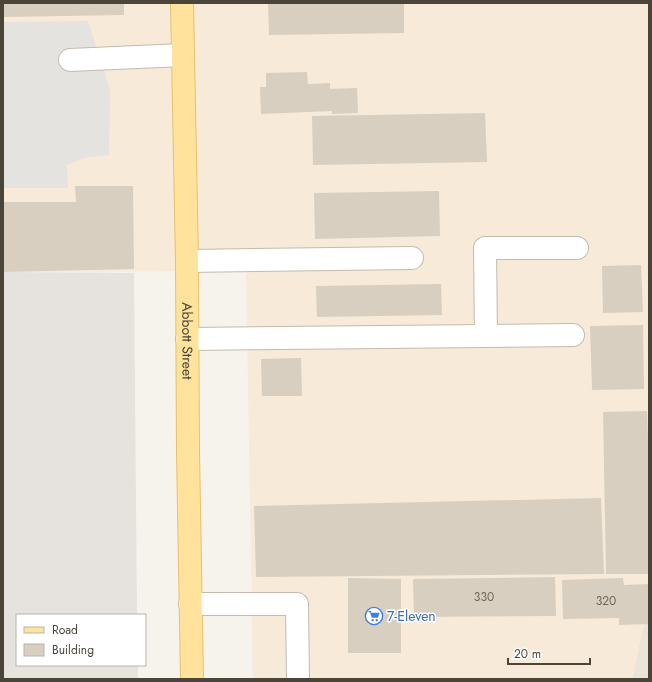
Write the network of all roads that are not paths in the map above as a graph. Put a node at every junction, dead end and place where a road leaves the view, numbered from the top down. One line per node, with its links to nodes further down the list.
1 (182, 3): 2 (main road, Abbott Street)
2 (183, 55): 3 (lane); 6 (main road, Abbott Street)
3 (70, 60)
4 (577, 248): 8 (lane)
5 (412, 258): 6 (lane)
6 (187, 261): 9 (main road, Abbott Street)
7 (573, 335): 8 (lane)
8 (486, 336): 9 (lane)
9 (187, 339): 10 (main road, Abbott Street)
10 (190, 604): 11 (main road, Abbott Street); 12 (lane)
11 (192, 679)
12 (298, 679)

